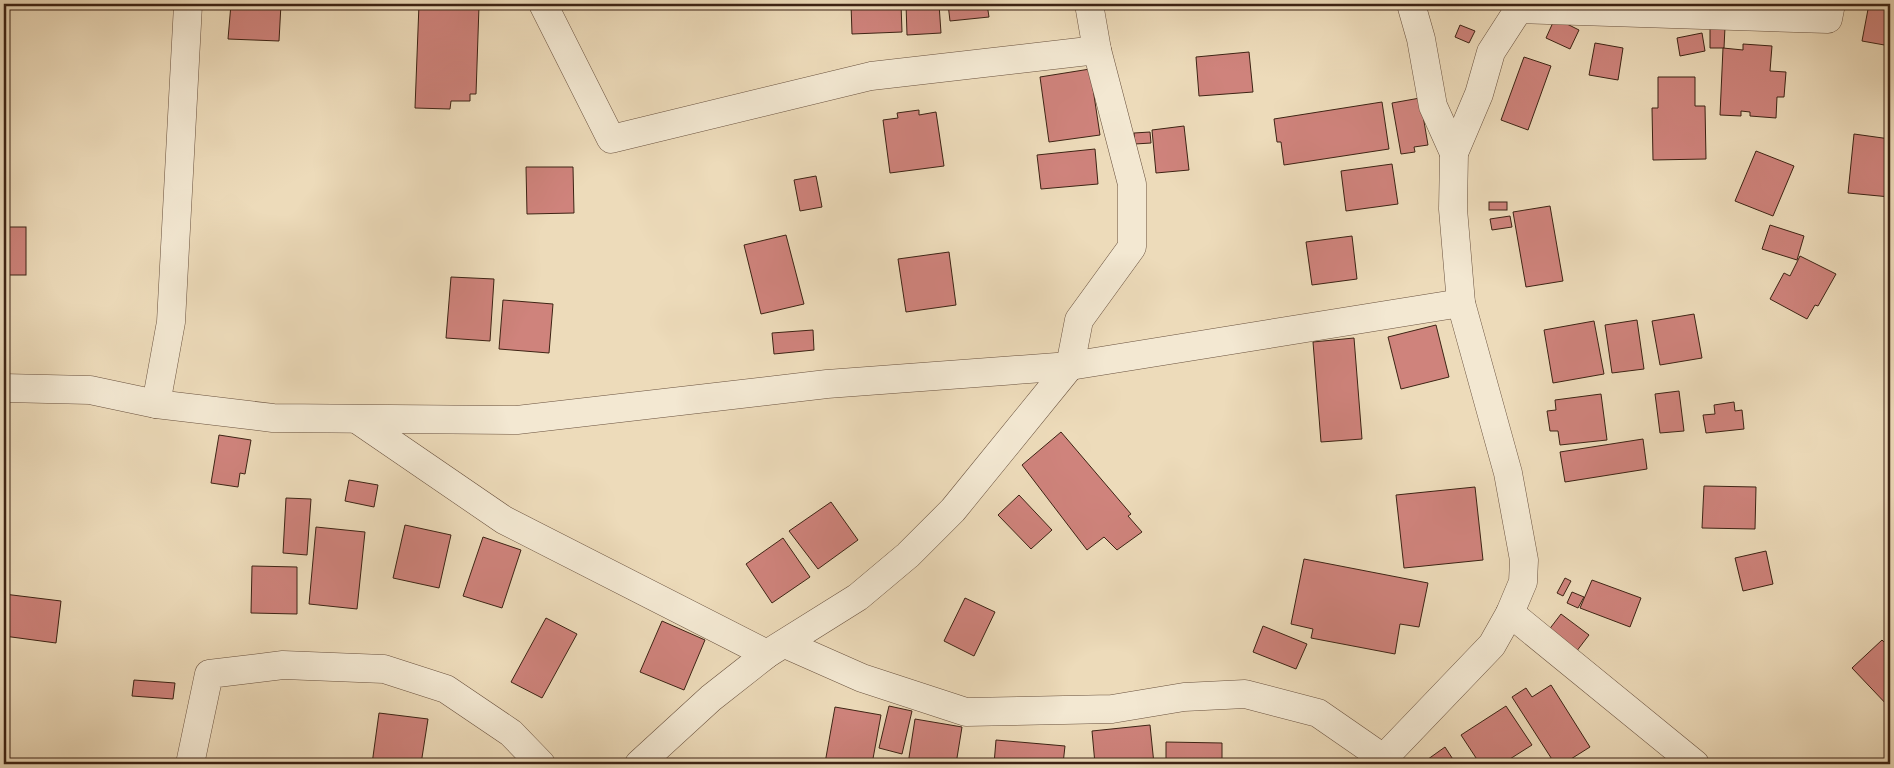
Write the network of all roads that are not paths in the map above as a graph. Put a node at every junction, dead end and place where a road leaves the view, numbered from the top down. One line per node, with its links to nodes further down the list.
1 (544, 4): 7 (street)
2 (1089, 4): 7 (street)
3 (1411, 4): 8 (street)
4 (1831, 4): 6 (street)
5 (188, 5): 12 (street)
6 (1521, 6): 8 (street)
7 (1097, 50): 10 (street)
8 (1454, 153): 9 (street)
9 (1461, 303): 10 (street); 14 (street)
10 (1070, 366): 13 (street); 15 (street)
11 (4, 388): 12 (street)
12 (156, 404): 13 (street)
13 (358, 420): 15 (street)
14 (1510, 613): 16 (street); 20 (street)
15 (776, 649): 16 (street); 19 (street)
16 (1380, 761)
17 (190, 764): 18 (street)
18 (541, 764)
19 (639, 764)
20 (1695, 764)

